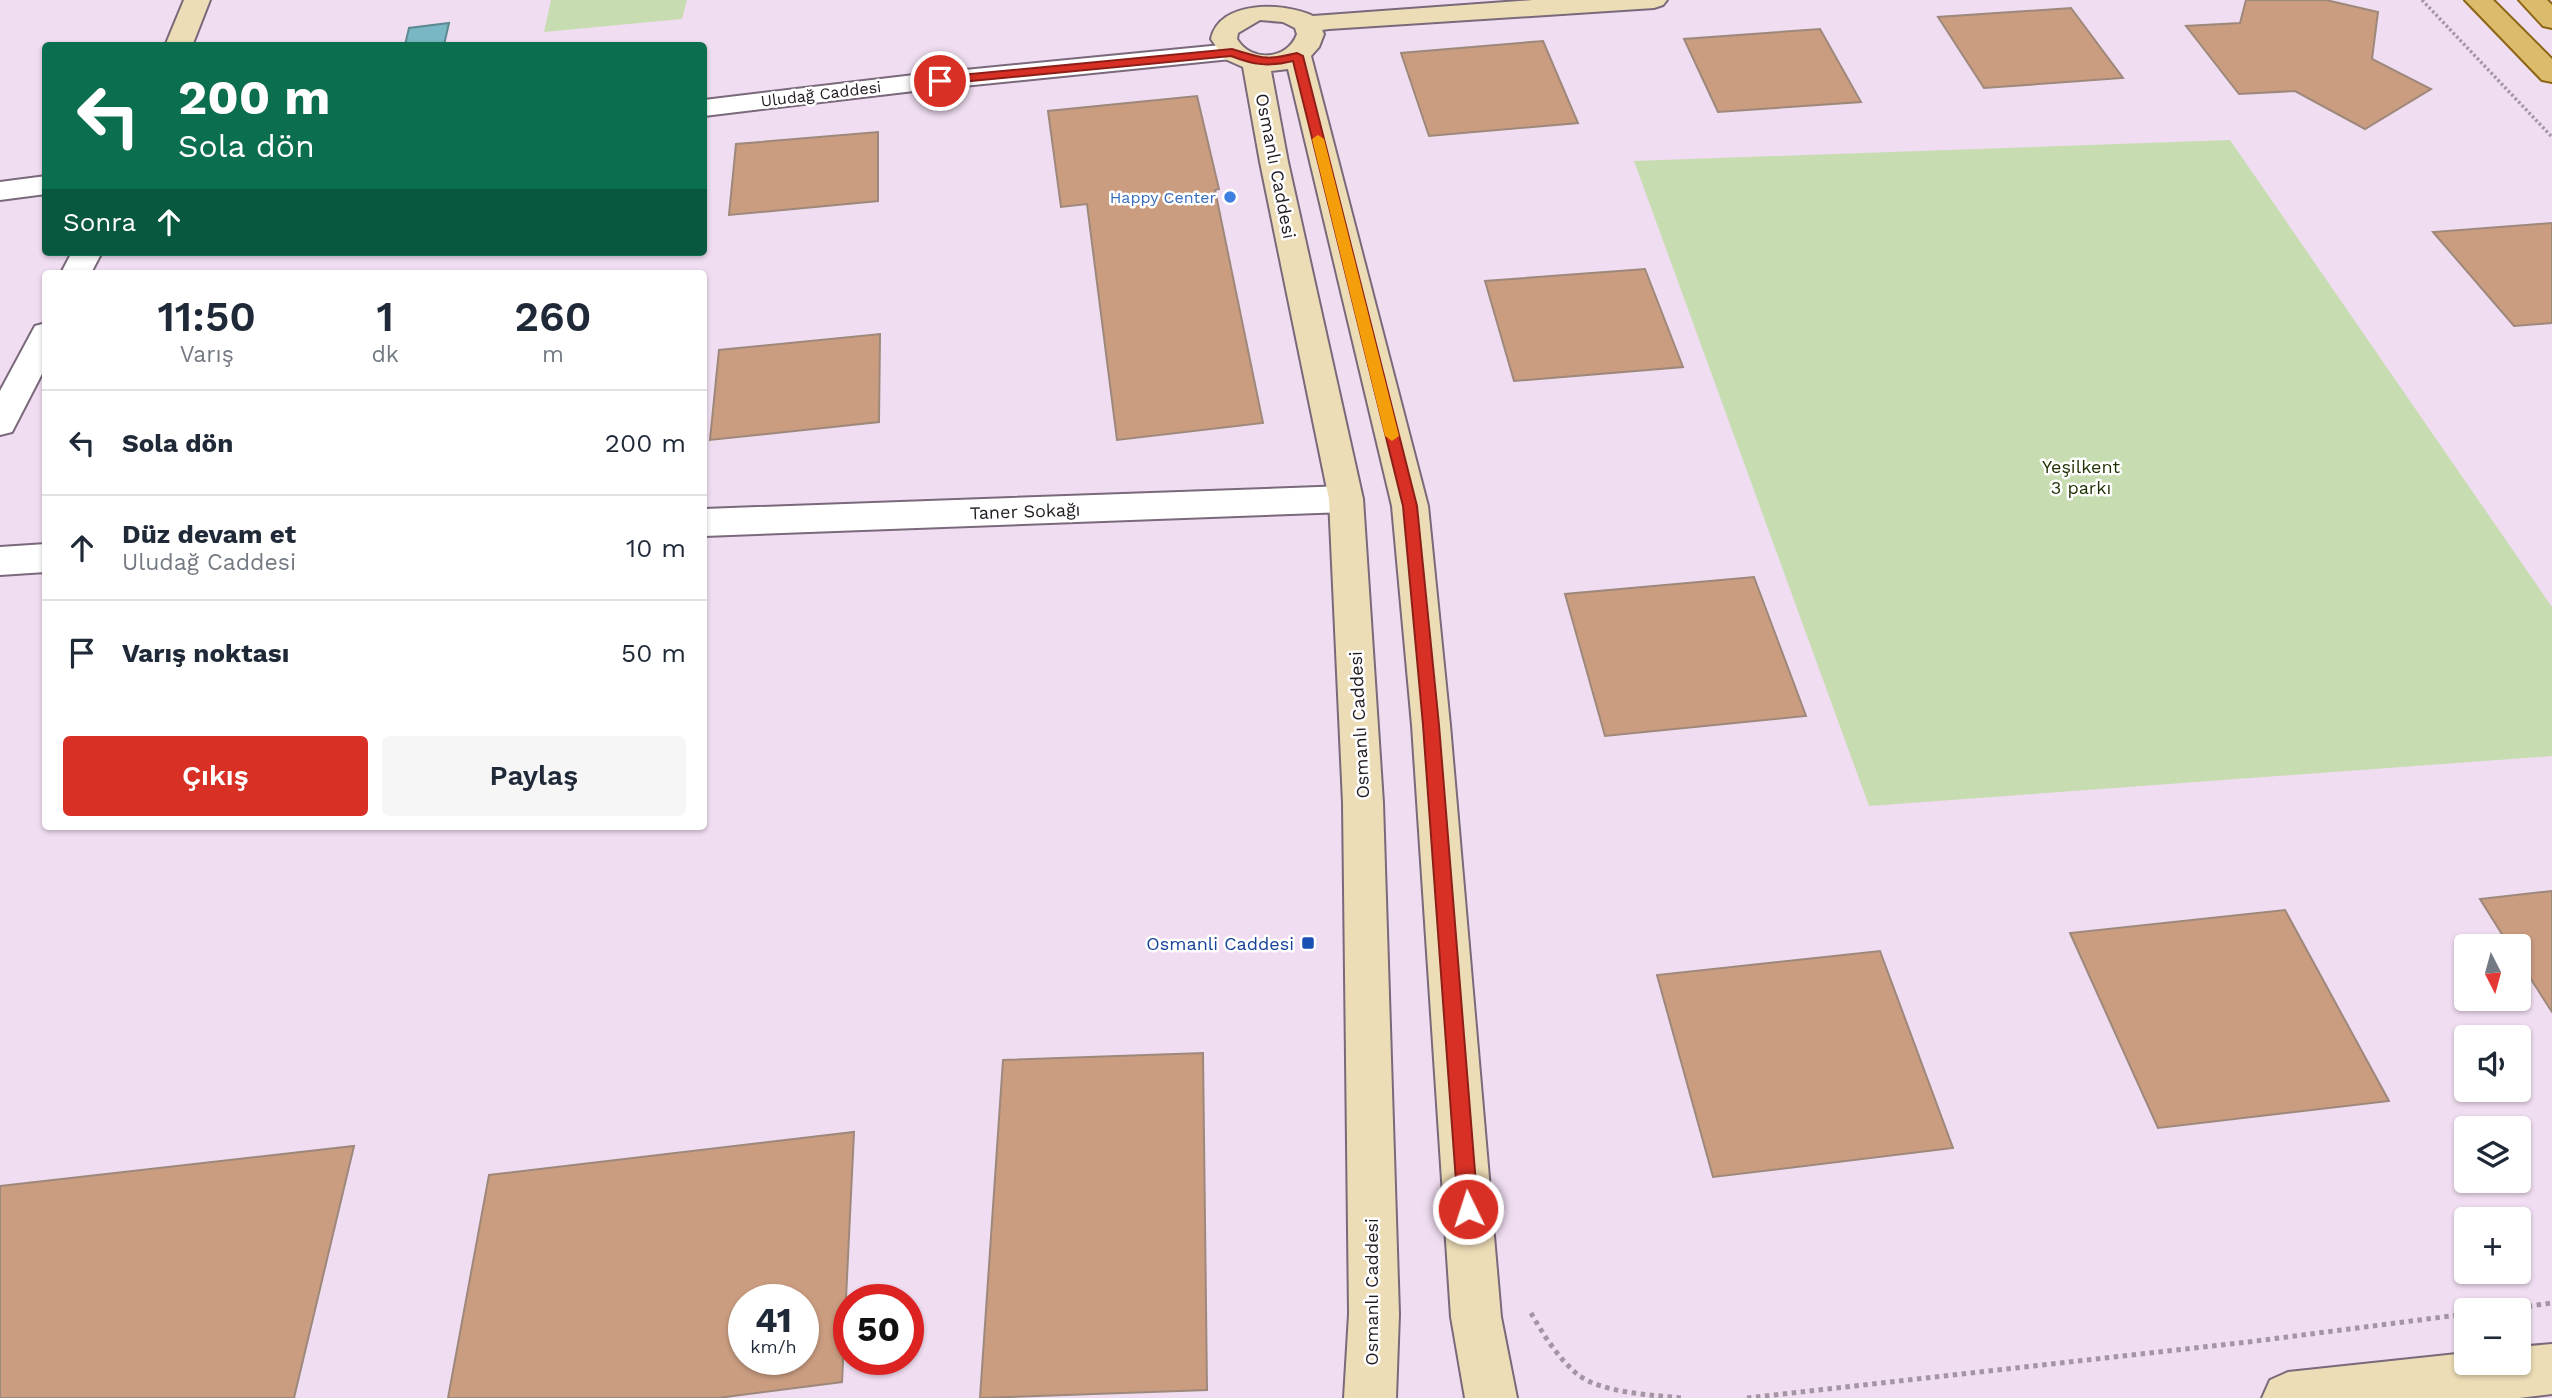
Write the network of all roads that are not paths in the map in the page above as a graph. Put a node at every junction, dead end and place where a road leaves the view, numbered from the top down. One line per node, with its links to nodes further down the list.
1 (197, 0): 9 (main road)
2 (1374, 0): 8 (main road)
3 (1654, 0): 8 (main road)
4 (2479, 0): 11 (main road)
5 (2532, 0): 7 (main road)
6 (1243, 8): 8 (main road); 10 (main road, Osmanlı Caddesi)
7 (2552, 20)
8 (1294, 23): 10 (main road); 23 (main road)
9 (180, 42)
10 (1244, 57): 12 (street, Uludağ Caddesi); 17 (main road, Osmanlı Caddesi)
11 (2552, 74)
12 (707, 108)
13 (42, 186): 14 (street)
14 (0, 191)
15 (42, 342): 16 (street)
16 (0, 423)
17 (1346, 499): 18 (street, Taner Sokağı); 22 (main road, Osmanlı Caddesi)
18 (707, 523)
19 (42, 558): 20 (street)
20 (0, 561)
21 (2552, 1369): 24 (main road)
22 (1370, 1398)
23 (1491, 1398)
24 (2288, 1398)

